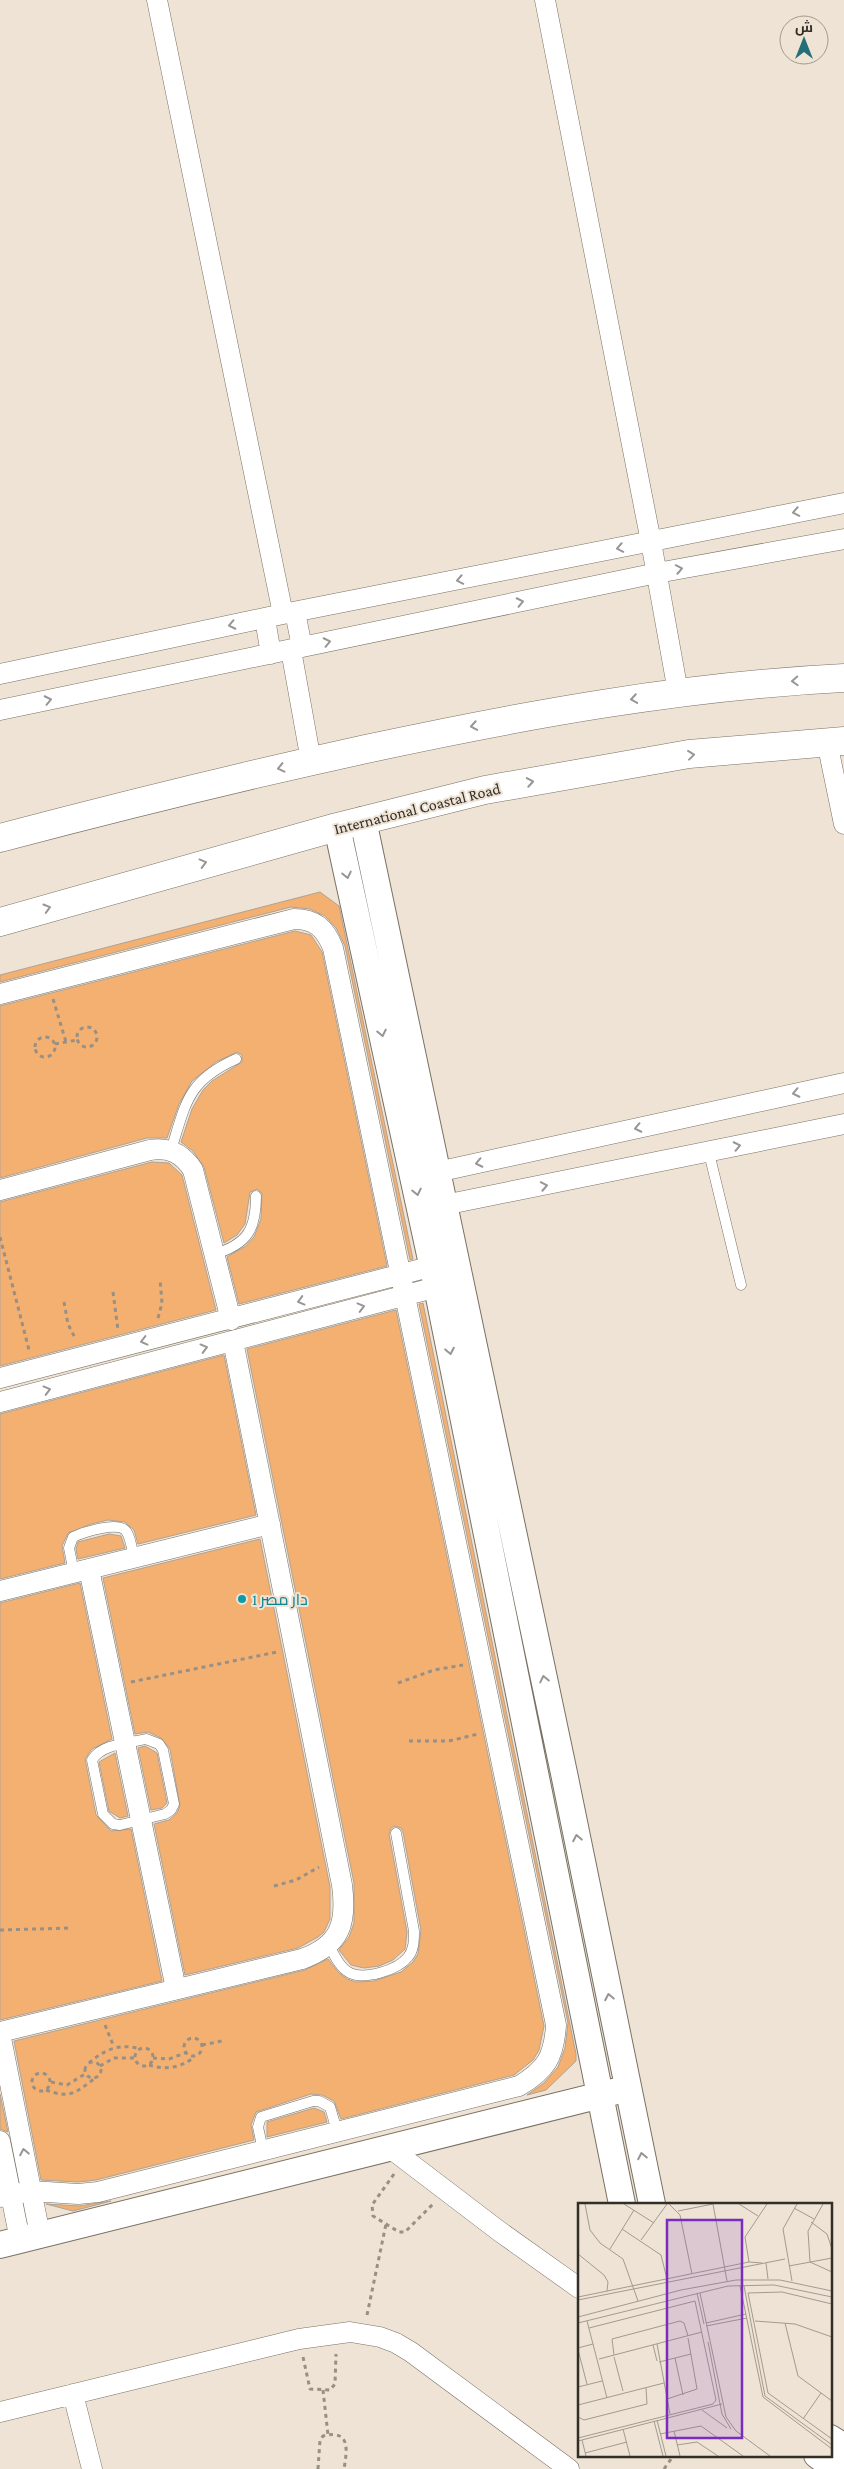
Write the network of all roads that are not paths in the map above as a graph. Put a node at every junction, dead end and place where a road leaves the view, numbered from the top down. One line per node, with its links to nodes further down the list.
1 (157, 0): 7 (street)
2 (545, 0): 5 (street)
3 (844, 503): 5 (street, one-way to 5)
4 (844, 538): 6 (street, one-way to 4)
5 (651, 542): 6 (street); 7 (street, one-way to 7)
6 (657, 573): 8 (street, one-way to 6); 11 (street)
7 (281, 615): 8 (street); 8 (street); 9 (street, one-way to 9)
8 (288, 650): 12 (street, one-way to 8); 14 (street)
9 (0, 674)
10 (844, 678): 11 (highway, one-way to 11)
11 (678, 692): 14 (highway, one-way to 14)
12 (0, 710)
13 (836, 741): 15 (highway, International Coastal Road, one-way to 13); 16 (street)
14 (311, 761): 18 (highway, one-way to 18)
15 (363, 820): 17 (highway, International Coastal Road); 26 (street)
16 (844, 824)
17 (337, 827): 19 (highway, International Coastal Road, one-way to 17); 32 (street, one-way to 32)
18 (0, 838)
19 (0, 922)
20 (0, 994): 31 (street)
21 (236, 1059): 24 (lane)
22 (844, 1083): 26 (street, one-way to 26)
23 (844, 1124): 25 (street, one-way to 23)
24 (172, 1150): 27 (street); 30 (street)
25 (709, 1152): 29 (street, one-way to 25); 33 (lane)
26 (438, 1172): 29 (street)
27 (0, 1190)
28 (256, 1196): 30 (lane)
29 (444, 1205): 49 (street, one-way to 29)
30 (215, 1254): 35 (street)
31 (400, 1274): 32 (street); 34 (street); 35 (street, one-way to 35)
32 (435, 1276): 34 (street); 50 (street, one-way to 50)
33 (741, 1285)
34 (404, 1295): 36 (street, one-way to 34); 51 (street)
35 (231, 1320): 37 (street, one-way to 37)
36 (233, 1341): 38 (street, one-way to 36); 39 (street)
37 (0, 1378)
38 (0, 1402)
39 (270, 1524): 40 (street); 46 (street)
40 (134, 1558): 41 (street); 41 (lane)
41 (81, 1571): 42 (street); 43 (street)
42 (0, 1591)
43 (125, 1744): 44 (street); 44 (lane); 44 (lane)
44 (141, 1821): 47 (street)
45 (396, 1833): 46 (lane)
46 (328, 1945): 47 (street)
47 (176, 1989): 48 (street)
48 (0, 2033): 55 (street, one-way to 48)
49 (628, 2089): 50 (street); 58 (street, one-way to 49)
50 (602, 2095): 54 (street); 57 (street)
51 (337, 2131): 53 (street); 53 (lane)
52 (0, 2141): 56 (street)
53 (263, 2150): 55 (street)
54 (397, 2154): 59 (street); 60 (street)
55 (31, 2191): 56 (street); 59 (street)
56 (5, 2196): 59 (street)
57 (622, 2203)
58 (652, 2203)
59 (20, 2240)
60 (578, 2287)
61 (73, 2394): 62 (street); 66 (street); 67 (street)
62 (0, 2412)
63 (832, 2439): 64 (street)
64 (844, 2447)
65 (818, 2456): 68 (street)
66 (92, 2469)
67 (569, 2469)
68 (836, 2469)

